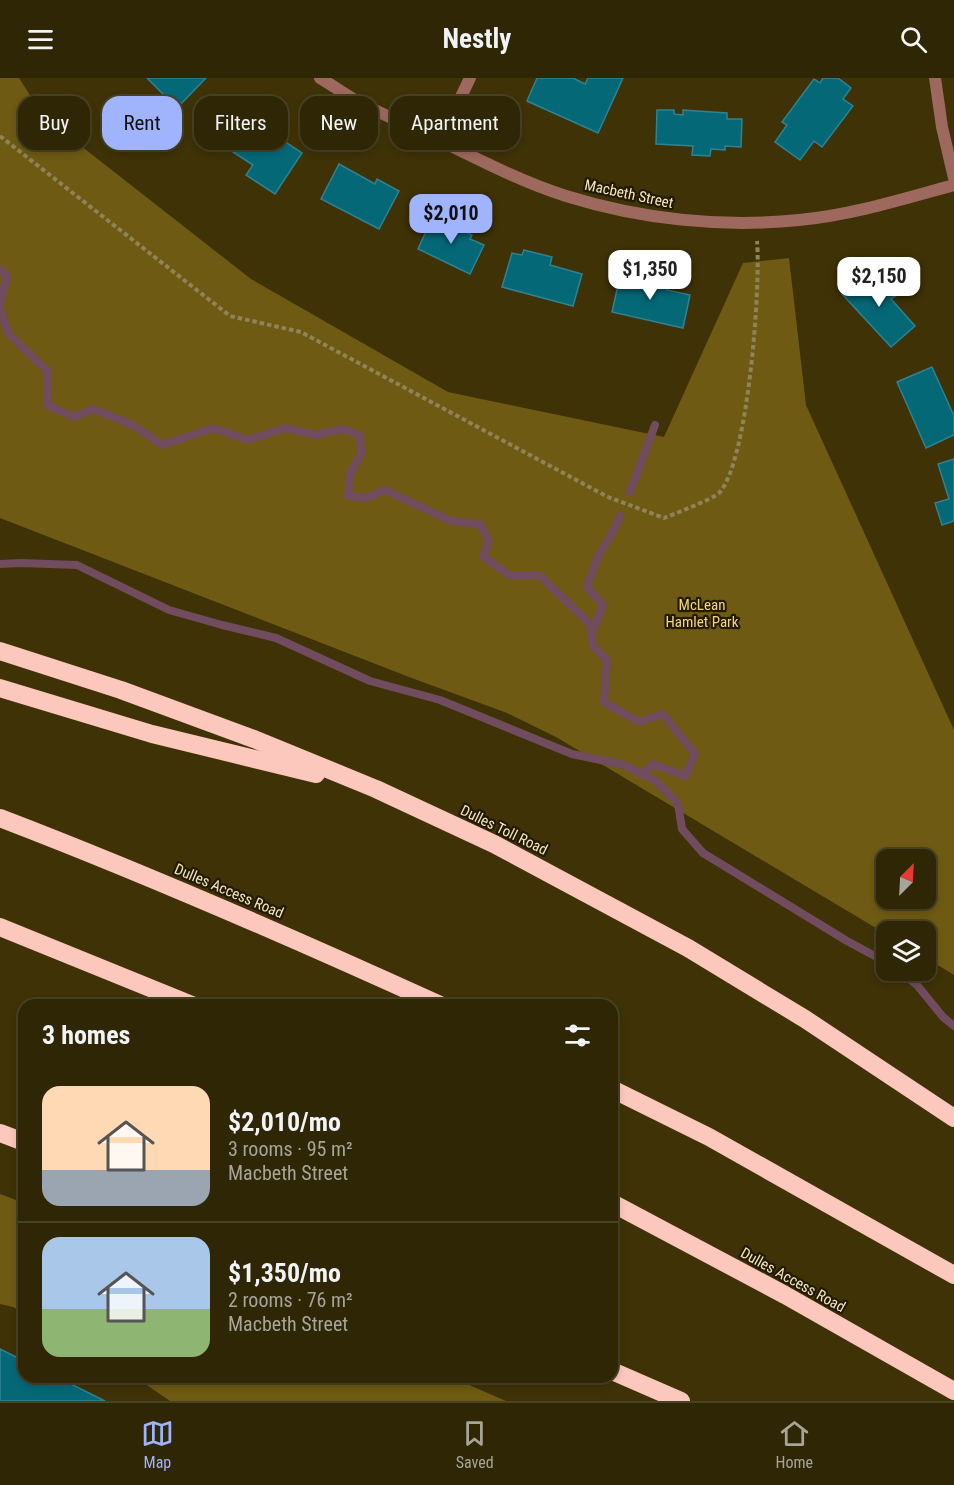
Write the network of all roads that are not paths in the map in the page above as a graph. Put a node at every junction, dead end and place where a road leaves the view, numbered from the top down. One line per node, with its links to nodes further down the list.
1 (320, 78): 5 (street, Macbeth Street)
2 (470, 78): 4 (street)
3 (935, 78): 7 (street)
4 (461, 96)
5 (390, 117)
6 (459, 150): 8 (street, Macbeth Street)
7 (954, 178)
8 (954, 185)
9 (0, 651): 11 (highway, Dulles Toll Road)
10 (0, 688): 11 (highway)
11 (376, 789): 17 (highway, Dulles Toll Road)
12 (0, 818): 15 (highway, Dulles Access Road)
13 (0, 927): 14 (highway)
14 (177, 999)
15 (427, 999)
16 (618, 1092): 21 (highway)
17 (954, 1118)
18 (0, 1133): 19 (highway)
19 (18, 1140)
20 (618, 1206): 23 (highway, Dulles Access Road)
21 (954, 1275)
22 (618, 1374): 24 (highway)
23 (954, 1391)
24 (681, 1401)

